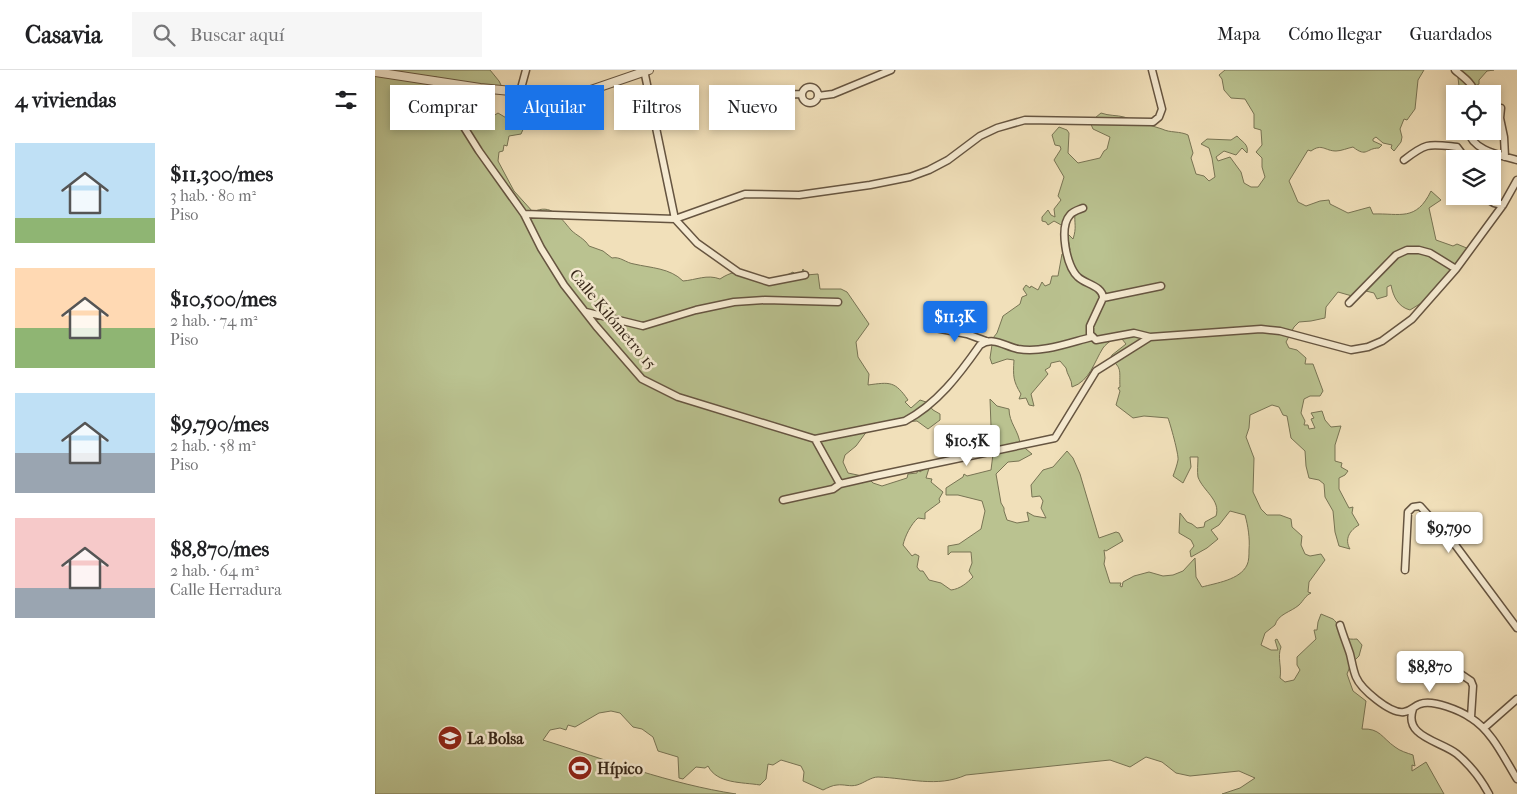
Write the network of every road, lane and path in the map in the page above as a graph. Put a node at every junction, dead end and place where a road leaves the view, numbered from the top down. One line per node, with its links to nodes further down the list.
1 (526, 70): 9 (street)
2 (887, 70): 15 (street)
3 (1152, 70): 26 (street)
4 (1455, 70): 10 (street)
5 (645, 71): 11 (street); 26 (street)
6 (375, 72): 7 (street)
7 (412, 74): 8 (street)
8 (435, 82): 12 (street); 25 (street, Calle Kilómetro 15)
9 (522, 85)
10 (1471, 85)
11 (604, 86)
12 (505, 90)
13 (795, 94): 14 (street)
14 (801, 94): 15 (street); 15 (street)
15 (818, 96)
16 (1501, 122): 19 (street)
17 (1472, 140): 19 (street)
18 (1459, 150): 20 (street)
19 (1505, 157): 21 (street)
20 (1404, 160)
21 (1517, 160)
22 (1517, 180): 23 (street)
23 (1503, 205): 27 (street)
24 (1083, 208): 30 (street)
25 (524, 214): 26 (street); 33 (street, Calle Kilómetro 15)
26 (675, 219): 28 (street)
27 (1456, 269): 32 (street); 36 (street)
28 (805, 275)
29 (1161, 286): 30 (street)
30 (1103, 298): 35 (street)
31 (838, 302): 33 (street)
32 (1349, 303)
33 (586, 312): 38 (street, Calle Kilómetro 15)
34 (930, 327): 37 (street)
35 (1092, 337): 36 (street); 37 (street)
36 (1150, 337): 39 (street)
37 (986, 341): 38 (street)
38 (815, 439): 39 (street)
39 (840, 484): 40 (street)
40 (783, 500)
41 (1405, 570): 43 (street)
42 (1340, 626): 46 (street)
43 (1517, 628)
44 (1434, 656): 47 (street)
45 (1517, 700): 48 (street)
46 (1413, 709): 47 (street); 50 (street)
47 (1471, 717): 48 (street)
48 (1484, 728): 49 (street)
49 (1517, 779)
50 (1489, 794)

